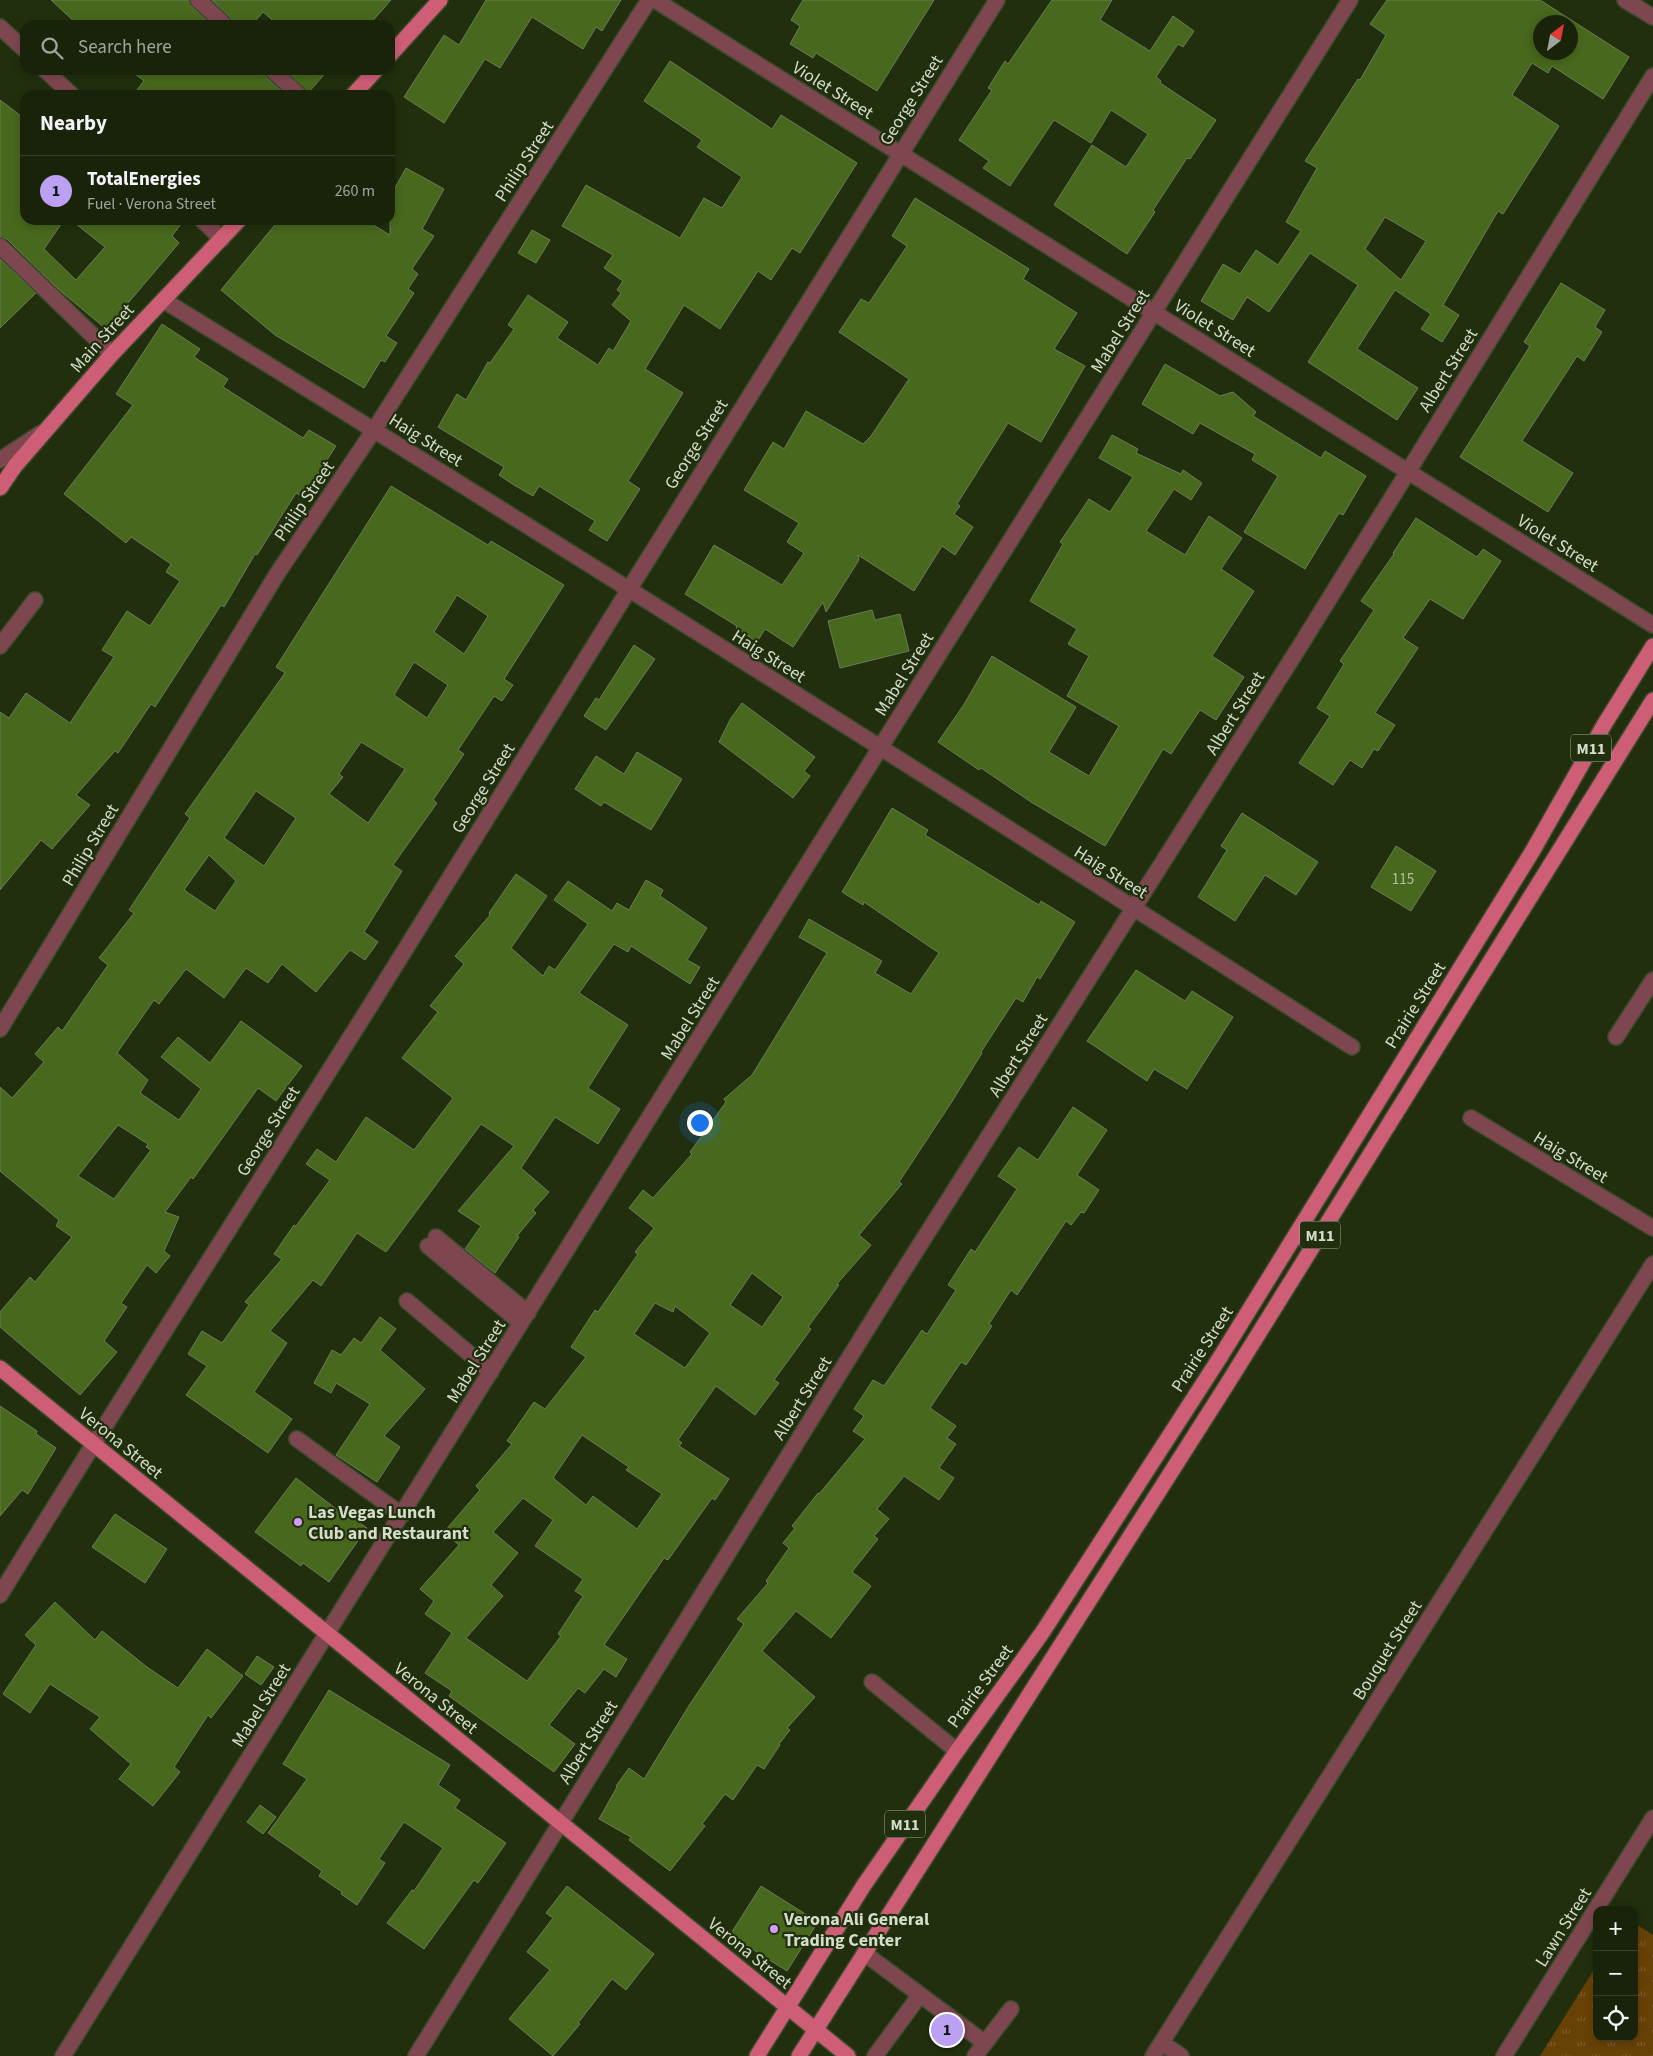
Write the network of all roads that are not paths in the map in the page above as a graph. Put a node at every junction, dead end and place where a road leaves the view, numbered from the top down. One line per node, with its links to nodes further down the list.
1 (198, 0): 9 (street)
2 (649, 0): 28 (street, Philip Street)
3 (655, 0): 20 (street, Violet Street)
4 (996, 0): 20 (street, George Street)
5 (1350, 0): 26 (street, Mabel Street)
6 (1625, 0): 8 (street)
7 (435, 2): 12 (main road)
8 (1653, 17)
9 (220, 20)
10 (0, 27): 11 (street)
11 (20, 45)
12 (395, 49)
13 (50, 75): 17 (street)
14 (277, 75): 18 (street)
15 (371, 75): 19 (main road)
16 (1653, 76): 30 (street, Albert Street)
17 (67, 90)
18 (294, 90)
19 (358, 90)
20 (899, 154): 26 (street, Violet Street); 32 (street, George Street)
21 (207, 225): 23 (street)
22 (235, 225): 23 (main road, Main Street)
23 (222, 239): 25 (main road, Main Street)
24 (0, 246): 27 (street)
25 (163, 300): 27 (main road, Main Street); 28 (street, Haig Street)
26 (1154, 312): 30 (street, Violet Street); 38 (street, Mabel Street)
27 (112, 354): 29 (main road, Main Street)
28 (374, 430): 32 (street, Haig Street); 41 (street, Philip Street)
29 (5, 458): 31 (main road, Main Street)
30 (1408, 470): 34 (street, Violet Street); 39 (street, Albert Street)
31 (0, 488)
32 (628, 590): 38 (street, Haig Street); 53 (street, George Street)
33 (35, 600): 35 (street)
34 (1653, 625)
35 (0, 646)
36 (1653, 646): 58 (main road, Prairie Street / M11)
37 (1653, 700): 61 (main road, M11)
38 (880, 748): 39 (street, Haig Street); 49 (street, Mabel Street)
39 (1134, 908): 43 (street, Haig Street); 60 (street, Albert Street)
40 (1653, 980): 42 (street)
41 (0, 1028)
42 (1616, 1037)
43 (1352, 1047)
44 (1471, 1118): 45 (street, Haig Street)
45 (1653, 1228)
46 (432, 1241): 49 (street)
47 (1653, 1264): 67 (street, Bouquet Street)
48 (407, 1301): 51 (street)
49 (524, 1318): 51 (street, Mabel Street)
50 (0, 1368): 53 (main road, Verona Street)
51 (491, 1372): 54 (street, Mabel Street)
52 (296, 1439): 54 (street)
53 (93, 1444): 55 (street, George Street); 56 (main road, Verona Street)
54 (402, 1514): 56 (street, Mabel Street)
55 (0, 1595)
56 (328, 1634): 60 (main road, Verona Street); 68 (street, Mabel Street)
57 (872, 1682): 58 (street)
58 (957, 1750): 63 (main road, Prairie Street / M11)
59 (1653, 1818): 77 (street, Lawn Street)
60 (560, 1823): 63 (main road, Verona Street); 69 (street, Albert Street)
61 (864, 1953): 62 (street); 65 (main road, M11)
62 (920, 1995): 66 (street); 73 (street)
63 (787, 2007): 65 (main road, Verona Street); 70 (main road, Prairie Street / M11)
64 (1011, 2009): 66 (street)
65 (815, 2029): 71 (main road, M11); 72 (main road, Verona Street)
66 (984, 2043): 74 (street)
67 (1162, 2043): 75 (street, Bouquet Street); 76 (street)
68 (63, 2056)
69 (416, 2056)
70 (757, 2056)
71 (799, 2056)
72 (848, 2056)
73 (876, 2056)
74 (975, 2056)
75 (1153, 2056)
76 (1181, 2056)
77 (1504, 2056)

